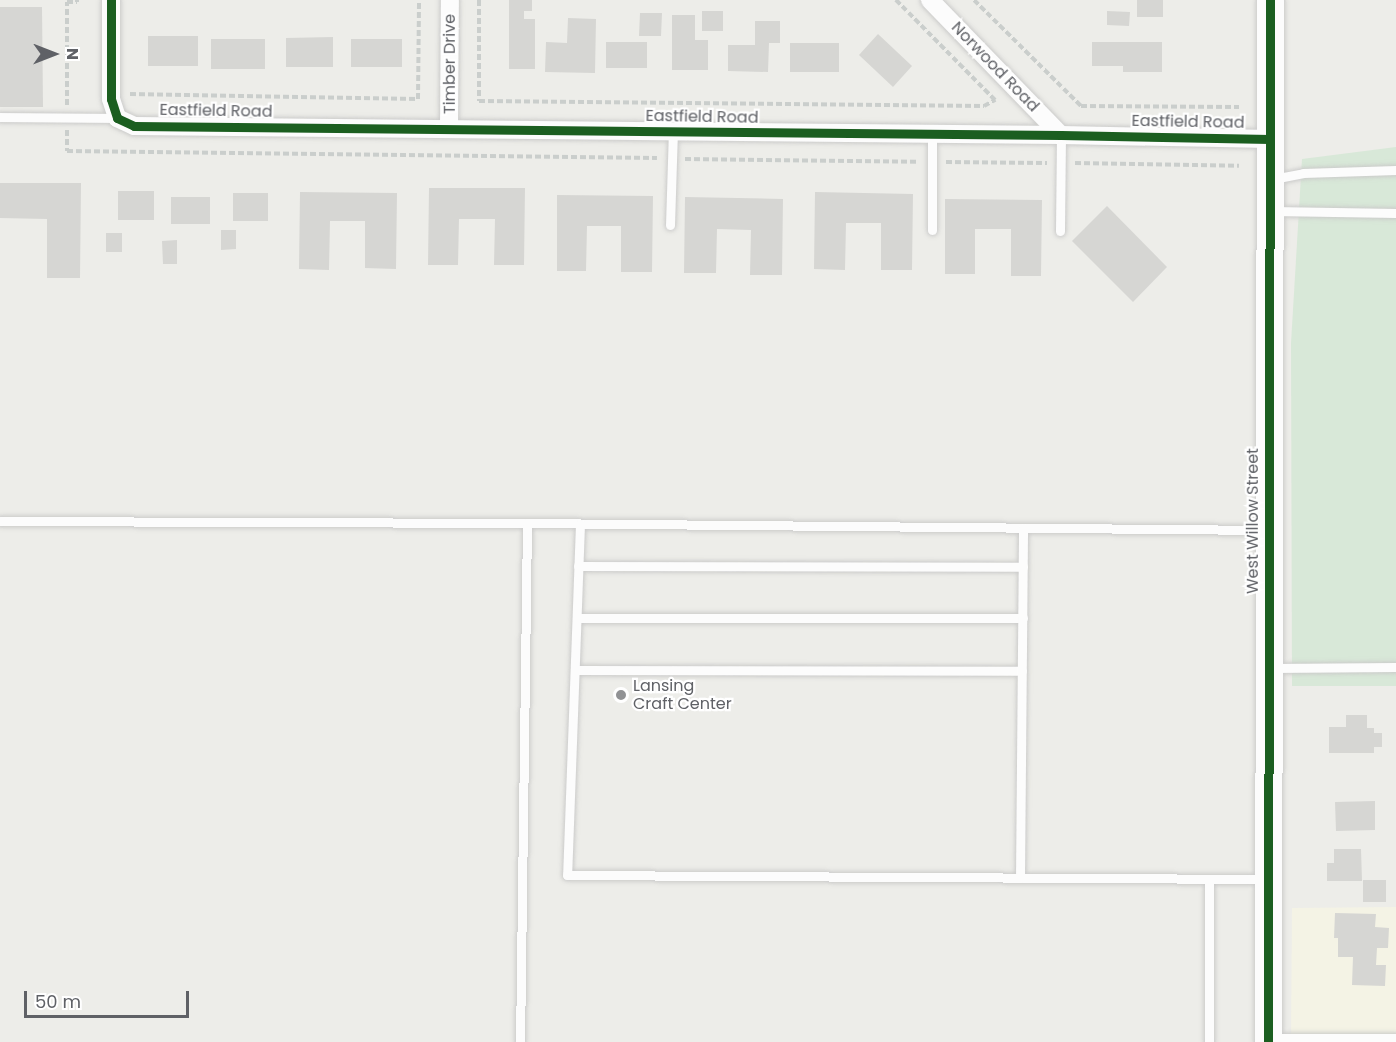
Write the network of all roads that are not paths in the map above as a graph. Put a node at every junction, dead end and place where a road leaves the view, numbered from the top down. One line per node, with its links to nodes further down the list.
1 (111, 0): 6 (street)
2 (450, 0): 7 (street, Timber Drive)
3 (930, 0): 10 (street, Norwood Road)
4 (1270, 0): 11 (street, West Willow Street)
5 (0, 117): 6 (lane)
6 (125, 122): 7 (street, Eastfield Road)
7 (449, 129): 8 (street, Eastfield Road)
8 (673, 131): 9 (street, Eastfield Road); 16 (lane)
9 (932, 134): 10 (street, Eastfield Road); 17 (lane)
10 (1061, 135): 11 (street, Eastfield Road); 18 (lane)
11 (1270, 139): 13 (street, West Willow Street)
12 (1396, 170): 13 (lane)
13 (1269, 179): 14 (street, West Willow Street)
14 (1271, 211): 15 (lane); 23 (street, West Willow Street)
15 (1396, 213)
16 (670, 225)
17 (932, 230)
18 (1060, 231)
19 (0, 521): 20 (lane)
20 (526, 523): 21 (lane); 37 (lane)
21 (580, 524): 22 (lane); 24 (lane)
22 (1023, 528): 23 (lane); 25 (lane)
23 (1267, 530): 29 (street, West Willow Street)
24 (578, 566): 25 (lane); 26 (lane)
25 (1023, 567): 27 (lane)
26 (577, 618): 27 (lane); 30 (lane)
27 (1023, 618): 31 (lane)
28 (1396, 667): 29 (lane)
29 (1267, 668): 34 (street, West Willow Street)
30 (575, 670): 31 (lane); 32 (lane)
31 (1022, 671): 32 (lane)
32 (1020, 878): 33 (lane)
33 (1209, 879): 34 (lane); 38 (lane)
34 (1268, 879): 36 (street, West Willow Street)
35 (1396, 1038): 36 (lane)
36 (1268, 1040)
37 (520, 1042)
38 (1209, 1042)

